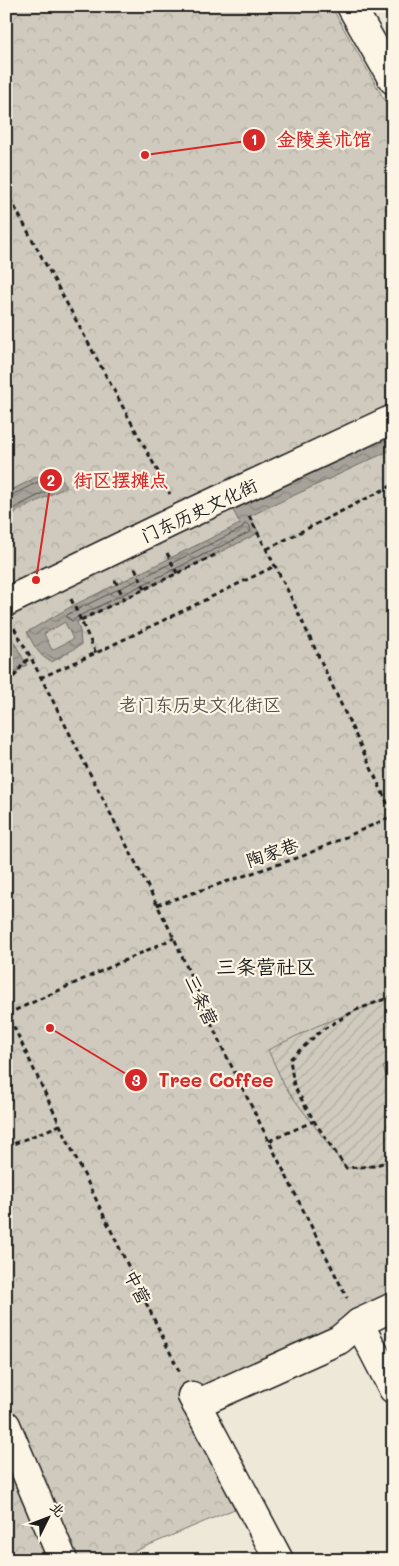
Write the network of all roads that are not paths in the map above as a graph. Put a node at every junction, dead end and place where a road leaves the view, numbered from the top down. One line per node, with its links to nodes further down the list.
1 (350, 6): 2 (street)
2 (393, 80)
3 (393, 419): 4 (street, 门东历史文化街)
4 (8, 612)
5 (393, 1307): 6 (street)
6 (359, 1323): 7 (street); 10 (street)
7 (393, 1389)
8 (6, 1425): 9 (street)
9 (63, 1560)
10 (279, 1560)

